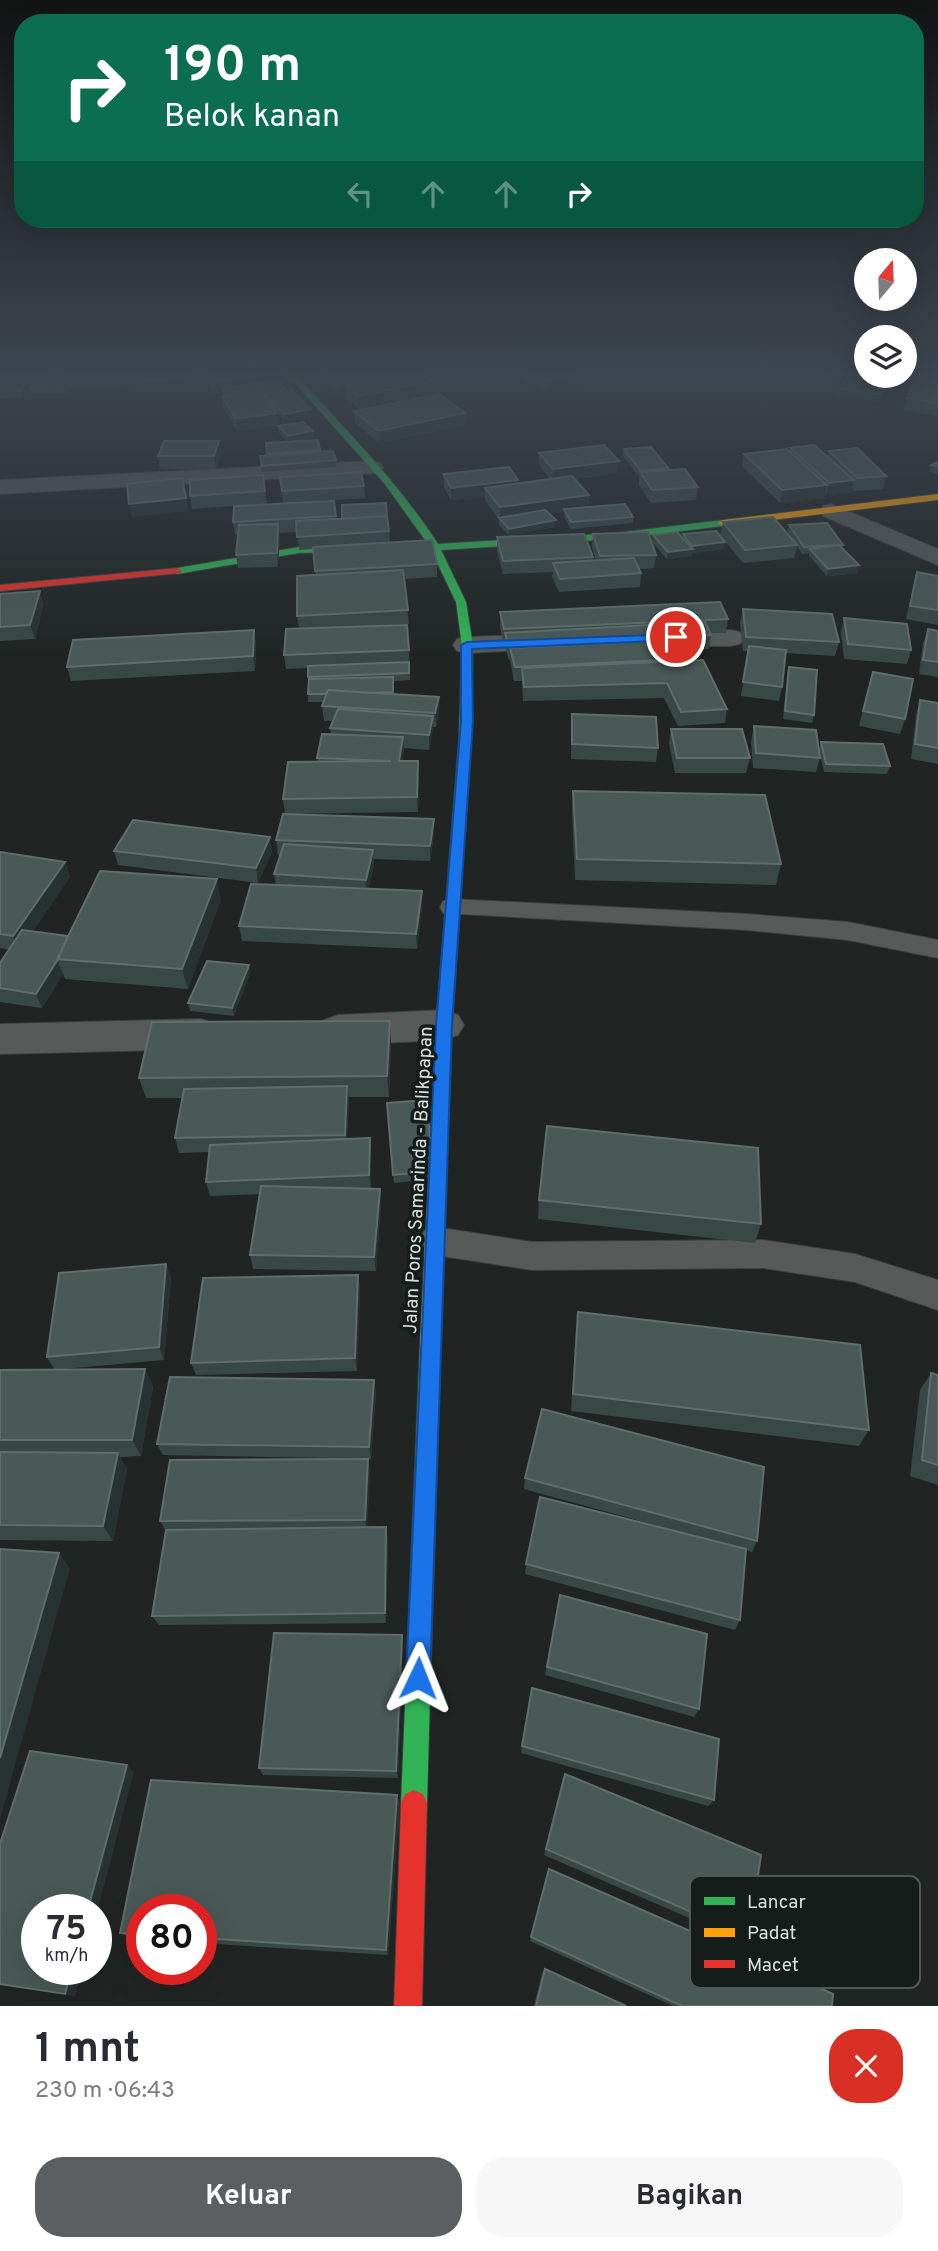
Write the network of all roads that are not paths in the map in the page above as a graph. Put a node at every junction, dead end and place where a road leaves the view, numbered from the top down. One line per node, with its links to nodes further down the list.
1 (372, 468): 2 (street); 5 (main road, Jalan Poros Samarinda - Balikpapan)
2 (0, 487)
3 (938, 497): 4 (main road)
4 (831, 511): 5 (main road); 6 (street)
5 (436, 547): 7 (main road); 11 (main road, Jalan Poros Samarinda - Balikpapan)
6 (938, 558)
7 (0, 587)
8 (730, 638): 9 (street)
9 (633, 639)
10 (578, 641): 11 (street)
11 (467, 645): 12 (main road, Jalan Poros Samarinda - Balikpapan)
12 (452, 907): 13 (lane); 14 (main road, Jalan Poros Samarinda - Balikpapan)
13 (938, 949)
14 (444, 1025): 15 (street); 18 (main road, Jalan Poros Samarinda - Balikpapan)
15 (300, 1031)
16 (232, 1033): 17 (street)
17 (0, 1039)
18 (435, 1241): 19 (lane); 20 (main road, Jalan Poros Samarinda - Balikpapan)
19 (938, 1295)
20 (408, 2006)

